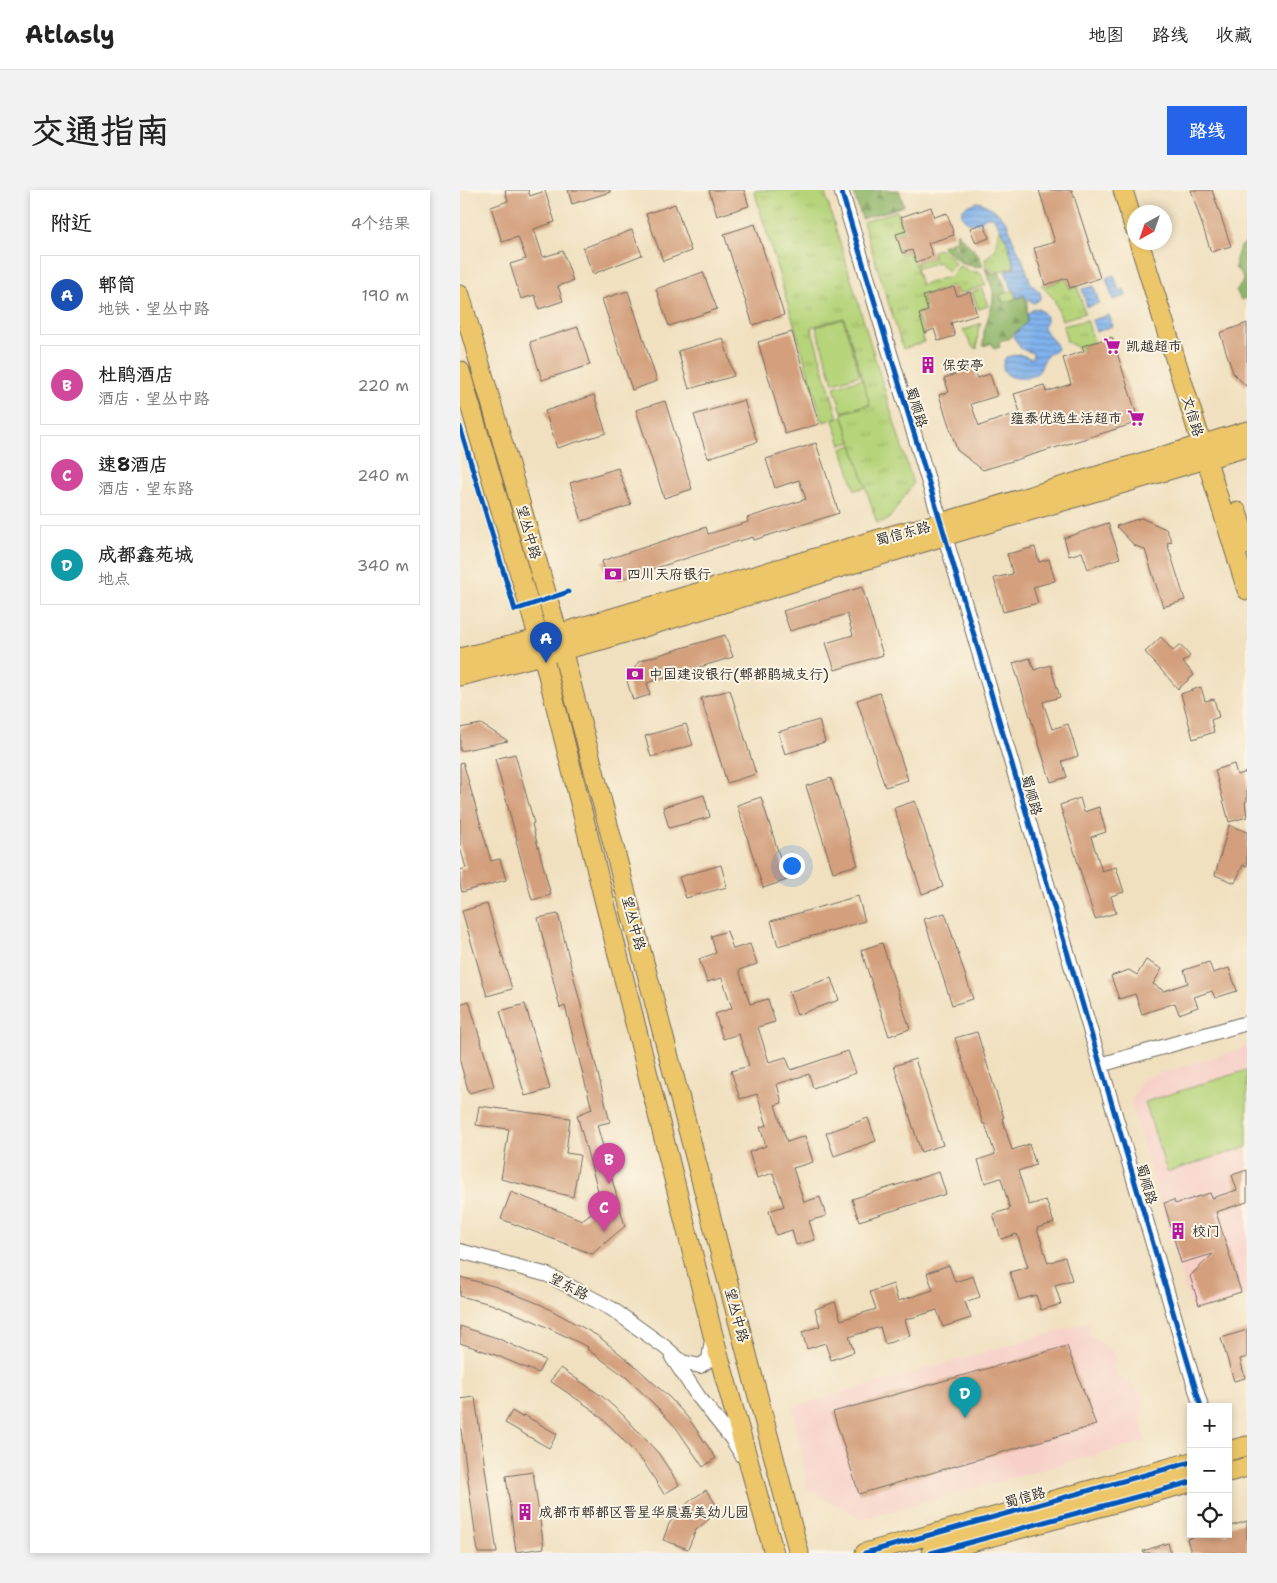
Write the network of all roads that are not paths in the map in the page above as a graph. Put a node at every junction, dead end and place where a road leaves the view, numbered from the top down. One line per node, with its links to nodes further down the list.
1 (841, 190): 13 (street, 蜀顺路)
2 (1123, 190): 4 (main road)
3 (1136, 190): 5 (main road)
4 (1127, 205)
5 (1141, 205)
6 (1142, 250): 12 (main road, 文信路)
7 (1154, 250): 12 (main road)
8 (460, 295): 16 (main road, 望丛中路)
9 (460, 371): 17 (main road, 望丛中路)
10 (1247, 431): 12 (main road, 蜀信东路)
11 (1247, 447): 12 (main road, 蜀信东路)
12 (1210, 450): 13 (main road, 蜀信东路); 14 (main road); 15 (main road, 文信路)
13 (942, 529): 16 (main road, 蜀信东路); 21 (street, 蜀顺路)
14 (1247, 545)
15 (1247, 590)
16 (560, 642): 17 (main road, 蜀信东路); 35 (main road, 望丛中路)
17 (542, 647): 18 (main road); 19 (main road); 23 (main road, 望丛中路)
18 (460, 658)
19 (460, 676)
20 (1247, 1023): 21 (street)
21 (1100, 1065): 25 (street, 蜀顺路)
22 (460, 1251): 24 (street, 望东路)
23 (713, 1335): 24 (street, 望东路); 30 (main road, 望丛中路)
24 (666, 1348): 30 (street, 望东路)
25 (1200, 1403)
26 (1247, 1446): 27 (main road)
27 (1232, 1450)
28 (1232, 1460): 31 (street)
29 (1187, 1463): 36 (main road, 蜀信路)
30 (748, 1466): 34 (main road, 望丛中路)
31 (1247, 1466): 32 (main road)
32 (1232, 1471)
33 (1187, 1483): 37 (main road, 蜀信路)
34 (774, 1553)
35 (799, 1553)
36 (865, 1553)
37 (931, 1553)

